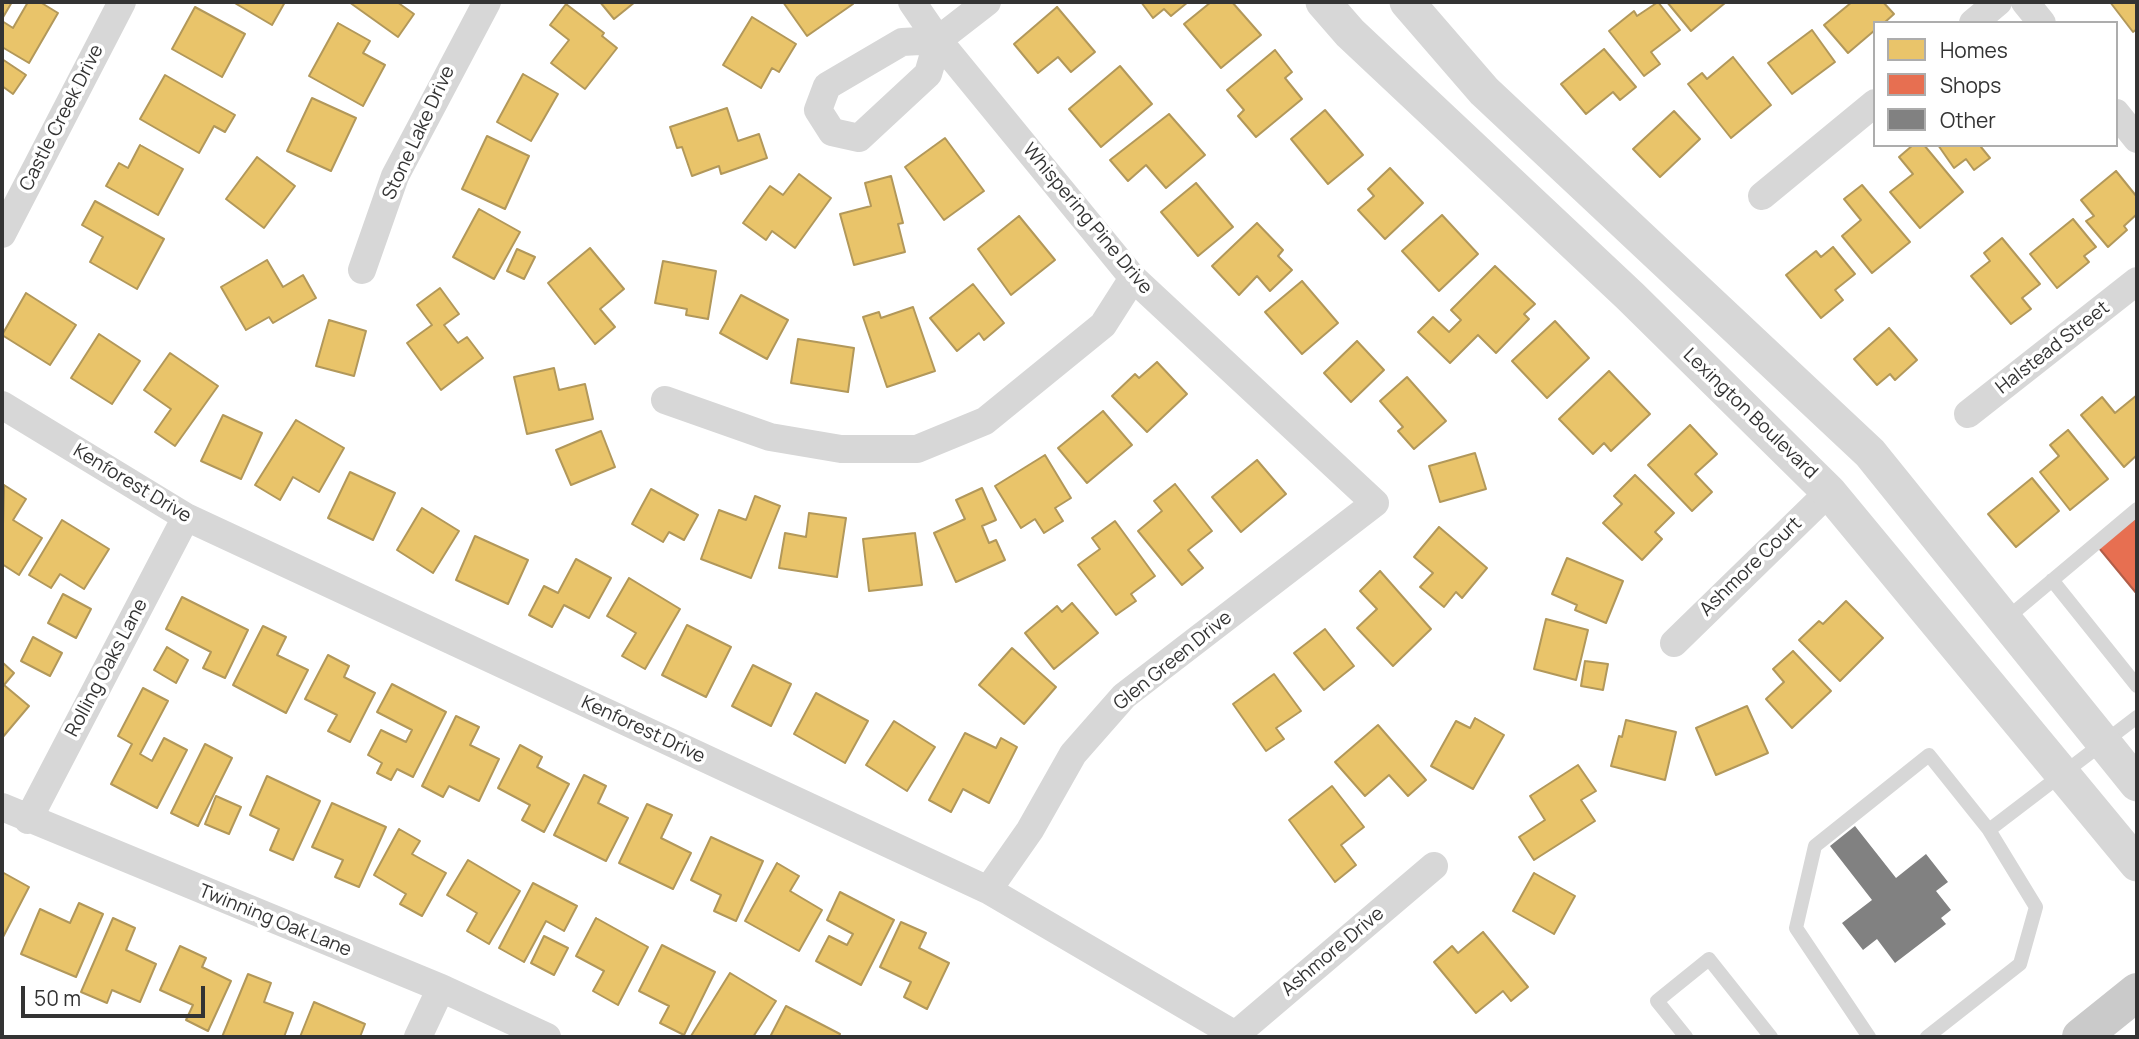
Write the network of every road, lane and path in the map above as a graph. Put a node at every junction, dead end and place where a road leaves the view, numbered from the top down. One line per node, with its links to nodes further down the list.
1 (122, 2): 18 (street, Castle Creek Drive)
2 (486, 2): 19 (street, Stone Lake Drive)
3 (912, 2): 11 (street, Whispering Pine Drive)
4 (987, 2): 11 (street)
5 (1323, 2): 17 (street, Lexington Boulevard)
6 (1407, 2): 15 (street)
7 (1998, 2): 9 (street)
8 (2025, 2): 10 (street)
9 (1975, 21)
10 (2040, 21)
11 (938, 40): 20 (street, Whispering Pine Drive)
12 (1873, 105): 16 (street)
13 (2118, 115): 14 (street)
14 (2137, 139)
15 (1566, 167): 17 (street); 29 (street)
16 (1762, 196)
17 (1531, 205): 25 (street, Lexington Boulevard)
18 (2, 234)
19 (362, 270)
20 (1133, 278): 22 (street); 26 (street, Whispering Pine Drive)
21 (2137, 281): 24 (street, Halstead Street)
22 (665, 400)
23 (2, 405): 28 (street, Kenforest Drive)
24 (1968, 414)
25 (1829, 492): 30 (street, Lexington Boulevard); 33 (street, Ashmore Court)
26 (1375, 503): 44 (street, Glen Green Drive)
27 (2137, 509): 31 (lane)
28 (186, 517): 40 (street, Rolling Oaks Lane); 44 (street, Kenforest Drive)
29 (1929, 524): 30 (street); 32 (street)
30 (1888, 561): 37 (street, Lexington Boulevard)
31 (2052, 580): 32 (lane); 34 (lane)
32 (2006, 619): 36 (street)
33 (1674, 643)
34 (2137, 686)
35 (2137, 717): 36 (lane)
36 (2104, 743): 37 (lane); 38 (street)
37 (2065, 773): 41 (lane); 42 (street, Lexington Boulevard)
38 (2137, 784)
39 (2, 807): 40 (street, Twinning Oak Lane)
40 (28, 820): 45 (street, Twinning Oak Lane)
41 (1989, 830): 52 (lane); 53 (lane)
42 (2137, 864)
43 (1434, 866): 47 (street, Ashmore Drive)
44 (988, 890): 47 (street, Kenforest Drive)
45 (441, 988): 48 (street); 49 (street, Twinning Oak Lane)
46 (2137, 992): 54 (main road)
47 (1236, 1036)
48 (418, 1037)
49 (547, 1037)
50 (1686, 1037): 51 (lane)
51 (1771, 1037)
52 (1869, 1037)
53 (1927, 1037)
54 (2081, 1037)

